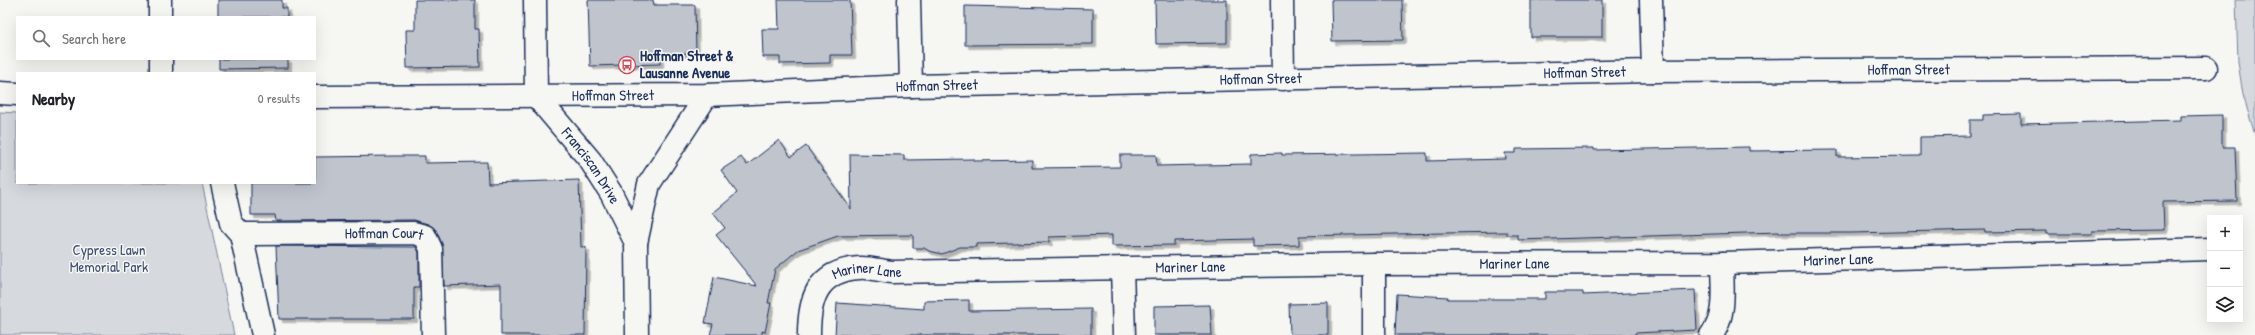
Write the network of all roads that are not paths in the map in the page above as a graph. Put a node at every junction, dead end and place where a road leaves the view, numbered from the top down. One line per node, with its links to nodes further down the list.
1 (160, 0): 6 (street)
2 (535, 0): 16 (street)
3 (909, 0): 12 (street)
4 (1282, 0): 11 (street)
5 (1651, 0): 9 (street)
6 (160, 16)
7 (161, 60): 10 (street)
8 (2206, 68): 9 (street, Hoffman Street)
9 (1653, 71): 11 (street, Hoffman Street)
10 (161, 72)
11 (1284, 79): 12 (street, Hoffman Street)
12 (911, 86): 15 (street, Hoffman Street)
13 (0, 94): 14 (street)
14 (16, 94)
15 (707, 94): 16 (street, Hoffman Street); 20 (street, Franciscan Drive)
16 (536, 96): 17 (street, Hoffman Street); 20 (street, Franciscan Drive)
17 (316, 97)
18 (222, 184): 19 (street)
19 (241, 234): 25 (street); 26 (street, Hoffman Court)
20 (636, 243): 27 (street, Franciscan Drive)
21 (2207, 250): 22 (street, Mariner Lane)
22 (1722, 263): 23 (street, Mariner Lane); 31 (street)
23 (1374, 264): 24 (street, Mariner Lane); 30 (street)
24 (1122, 268): 28 (street, Mariner Lane); 29 (street)
25 (263, 335)
26 (433, 335)
27 (637, 335)
28 (809, 335)
29 (1124, 335)
30 (1374, 335)
31 (1711, 335)

